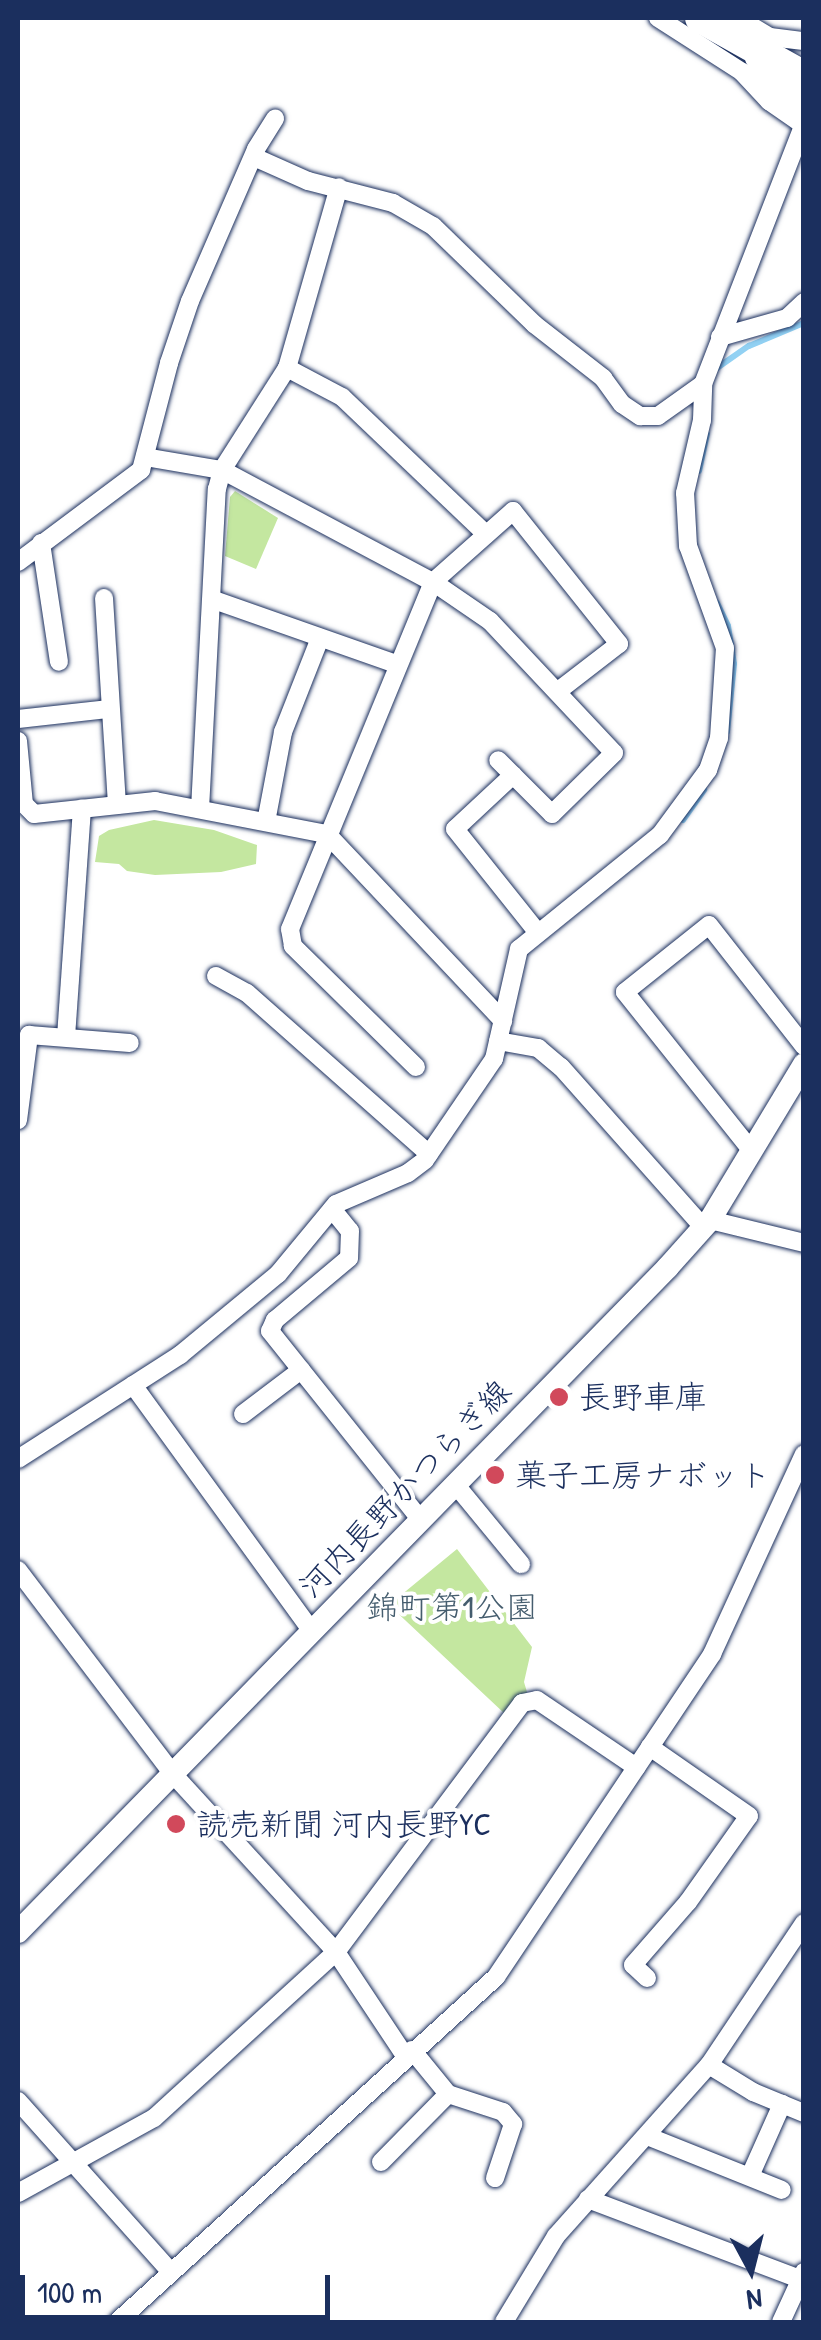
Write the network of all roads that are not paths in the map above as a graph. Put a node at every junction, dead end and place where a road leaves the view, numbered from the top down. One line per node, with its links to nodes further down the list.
1 (658, 18): 8 (street)
2 (700, 18): 5 (highway)
3 (738, 18): 4 (street)
4 (804, 41)
5 (755, 50): 6 (highway); 7 (highway); 8 (highway)
6 (804, 56)
7 (804, 76)
8 (803, 116): 13 (street)
9 (275, 119): 10 (street)
10 (254, 158): 11 (street); 16 (street)
11 (339, 188): 14 (street); 15 (street)
12 (804, 302): 13 (street)
13 (720, 337): 15 (street)
14 (288, 368): 17 (street); 18 (street)
15 (704, 384): 38 (street)
16 (144, 457): 17 (street); 19 (street)
17 (222, 470): 21 (street); 23 (street)
18 (486, 534): 21 (street); 27 (street)
19 (41, 543): 20 (street); 25 (street)
20 (18, 562)
21 (433, 582): 26 (street); 27 (street)
22 (104, 598): 28 (street)
23 (214, 600): 24 (street); 35 (street)
24 (320, 638): 26 (street); 36 (street)
25 (59, 662)
26 (396, 664): 37 (street)
27 (557, 692): 32 (street)
28 (109, 709): 29 (street); 33 (street)
29 (18, 719)
30 (18, 740): 34 (street)
31 (498, 760): 32 (street)
32 (514, 776): 38 (street)
33 (117, 806): 34 (street); 35 (street)
34 (82, 809): 41 (street)
35 (200, 809): 36 (street)
36 (266, 822): 37 (street)
37 (326, 834): 40 (street); 46 (street)
38 (538, 934): 40 (street)
39 (216, 976): 50 (street)
40 (502, 1021): 42 (street)
41 (66, 1037): 43 (street); 47 (street)
42 (498, 1041): 50 (street); 52 (street)
43 (130, 1043)
44 (804, 1046): 49 (street)
45 (804, 1064): 49 (main road, 河内長野かつらぎ線)
46 (416, 1066)
47 (20, 1084): 48 (street)
48 (18, 1120)
49 (752, 1150): 52 (main road, 河内長野かつらぎ線)
50 (429, 1154): 51 (street)
51 (332, 1209): 54 (street); 55 (street)
52 (706, 1223): 53 (street); 59 (main road, 河内長野かつらぎ線)
53 (801, 1247)
54 (301, 1370): 56 (street); 60 (street)
55 (132, 1384): 58 (street); 63 (street)
56 (243, 1414)
57 (804, 1454): 64 (street)
58 (18, 1459)
59 (455, 1484): 60 (main road, 河内長野かつらぎ線); 61 (street)
60 (421, 1520): 63 (main road, 河内長野かつらぎ線)
61 (521, 1564)
62 (18, 1570): 66 (street)
63 (312, 1631): 66 (main road, 河内長野かつらぎ線)
64 (650, 1747): 65 (street); 70 (street)
65 (636, 1767): 69 (street); 71 (street)
66 (172, 1772): 68 (main road, 河内長野かつらぎ線); 69 (street)
67 (804, 1924): 72 (street)
68 (18, 1932)
69 (336, 1952): 71 (street); 78 (street)
70 (647, 1978)
71 (408, 2053): 73 (street); 85 (street)
72 (708, 2064): 75 (street); 77 (street)
73 (448, 2094): 79 (street); 81 (street)
74 (18, 2101): 78 (street)
75 (782, 2104): 76 (street); 80 (street)
76 (804, 2113)
77 (648, 2136): 80 (street); 84 (street)
78 (72, 2162): 83 (street); 85 (street)
79 (380, 2162)
80 (750, 2176): 82 (street)
81 (495, 2178)
82 (782, 2190)
83 (18, 2193)
84 (588, 2199): 86 (street); 88 (street)
85 (171, 2272): 87 (street)
86 (802, 2275): 89 (street)
87 (117, 2322)
88 (504, 2322)
89 (781, 2322)

